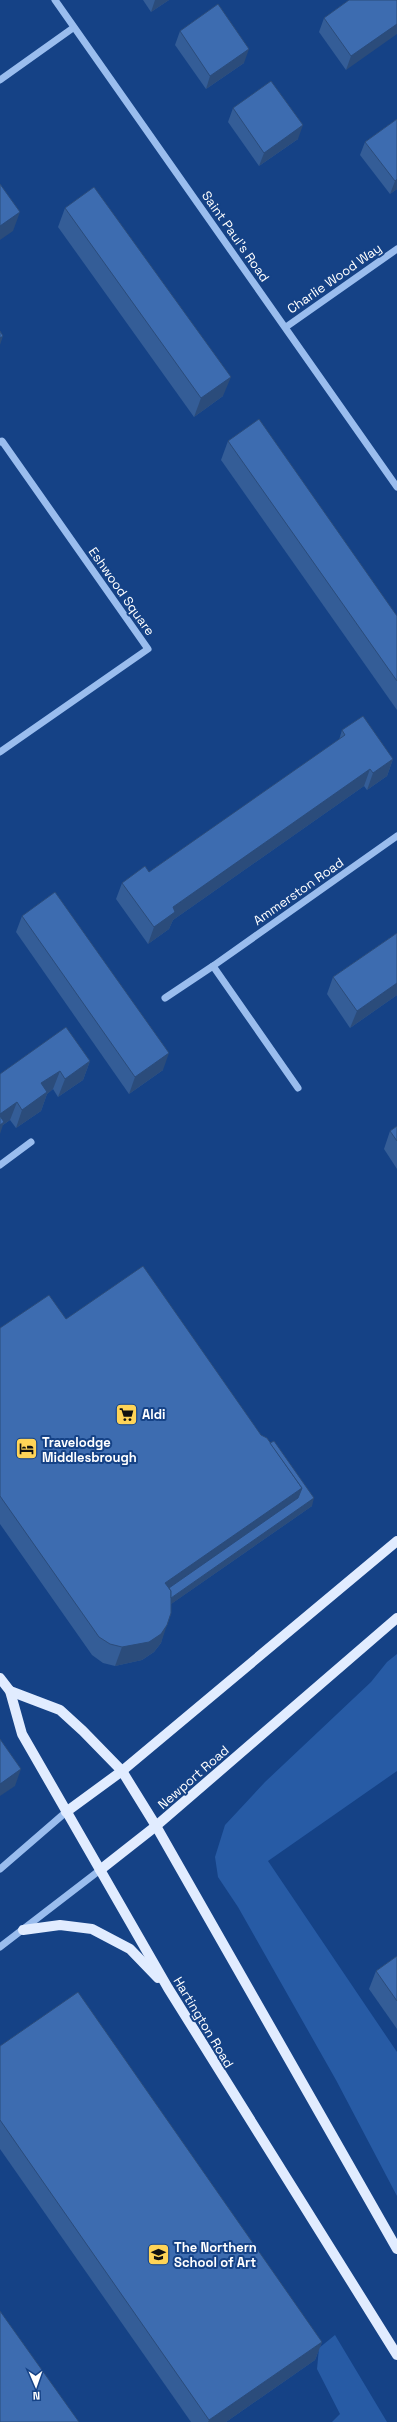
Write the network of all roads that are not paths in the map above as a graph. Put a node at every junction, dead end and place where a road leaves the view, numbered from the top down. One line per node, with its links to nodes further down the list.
1 (55, 0): 2 (street, Saint Paul's Road)
2 (73, 28): 3 (street); 5 (street, Saint Paul's Road)
3 (0, 80)
4 (397, 249): 5 (street, Charlie Wood Way)
5 (286, 327): 7 (street, Saint Paul's Road)
6 (0, 442): 8 (street, Eshwood Square)
7 (397, 487)
8 (0, 752)
9 (397, 836): 10 (street, Ammerston Road)
10 (213, 966): 11 (street, Ammerston Road); 12 (street)
11 (165, 998)
12 (298, 1088)
13 (31, 1142): 14 (street)
14 (0, 1165)
15 (397, 1541): 19 (main road)
16 (397, 1618): 21 (main road, Newport Road)
17 (0, 1678): 18 (main road, Hartington Road)
18 (10, 1691): 19 (main road); 20 (main road, Hartington Road)
19 (122, 1771): 20 (main road); 21 (main road)
20 (66, 1812): 22 (street); 23 (main road, Hartington Road)
21 (156, 1826): 23 (main road, Newport Road); 27 (main road)
22 (0, 1869)
23 (100, 1870): 24 (street, Newport Road); 26 (main road, Hartington Road)
24 (23, 1930): 25 (street, Newport Road); 26 (main road)
25 (0, 1947)
26 (168, 1988): 28 (main road, Hartington Road)
27 (397, 2249)
28 (397, 2355)

